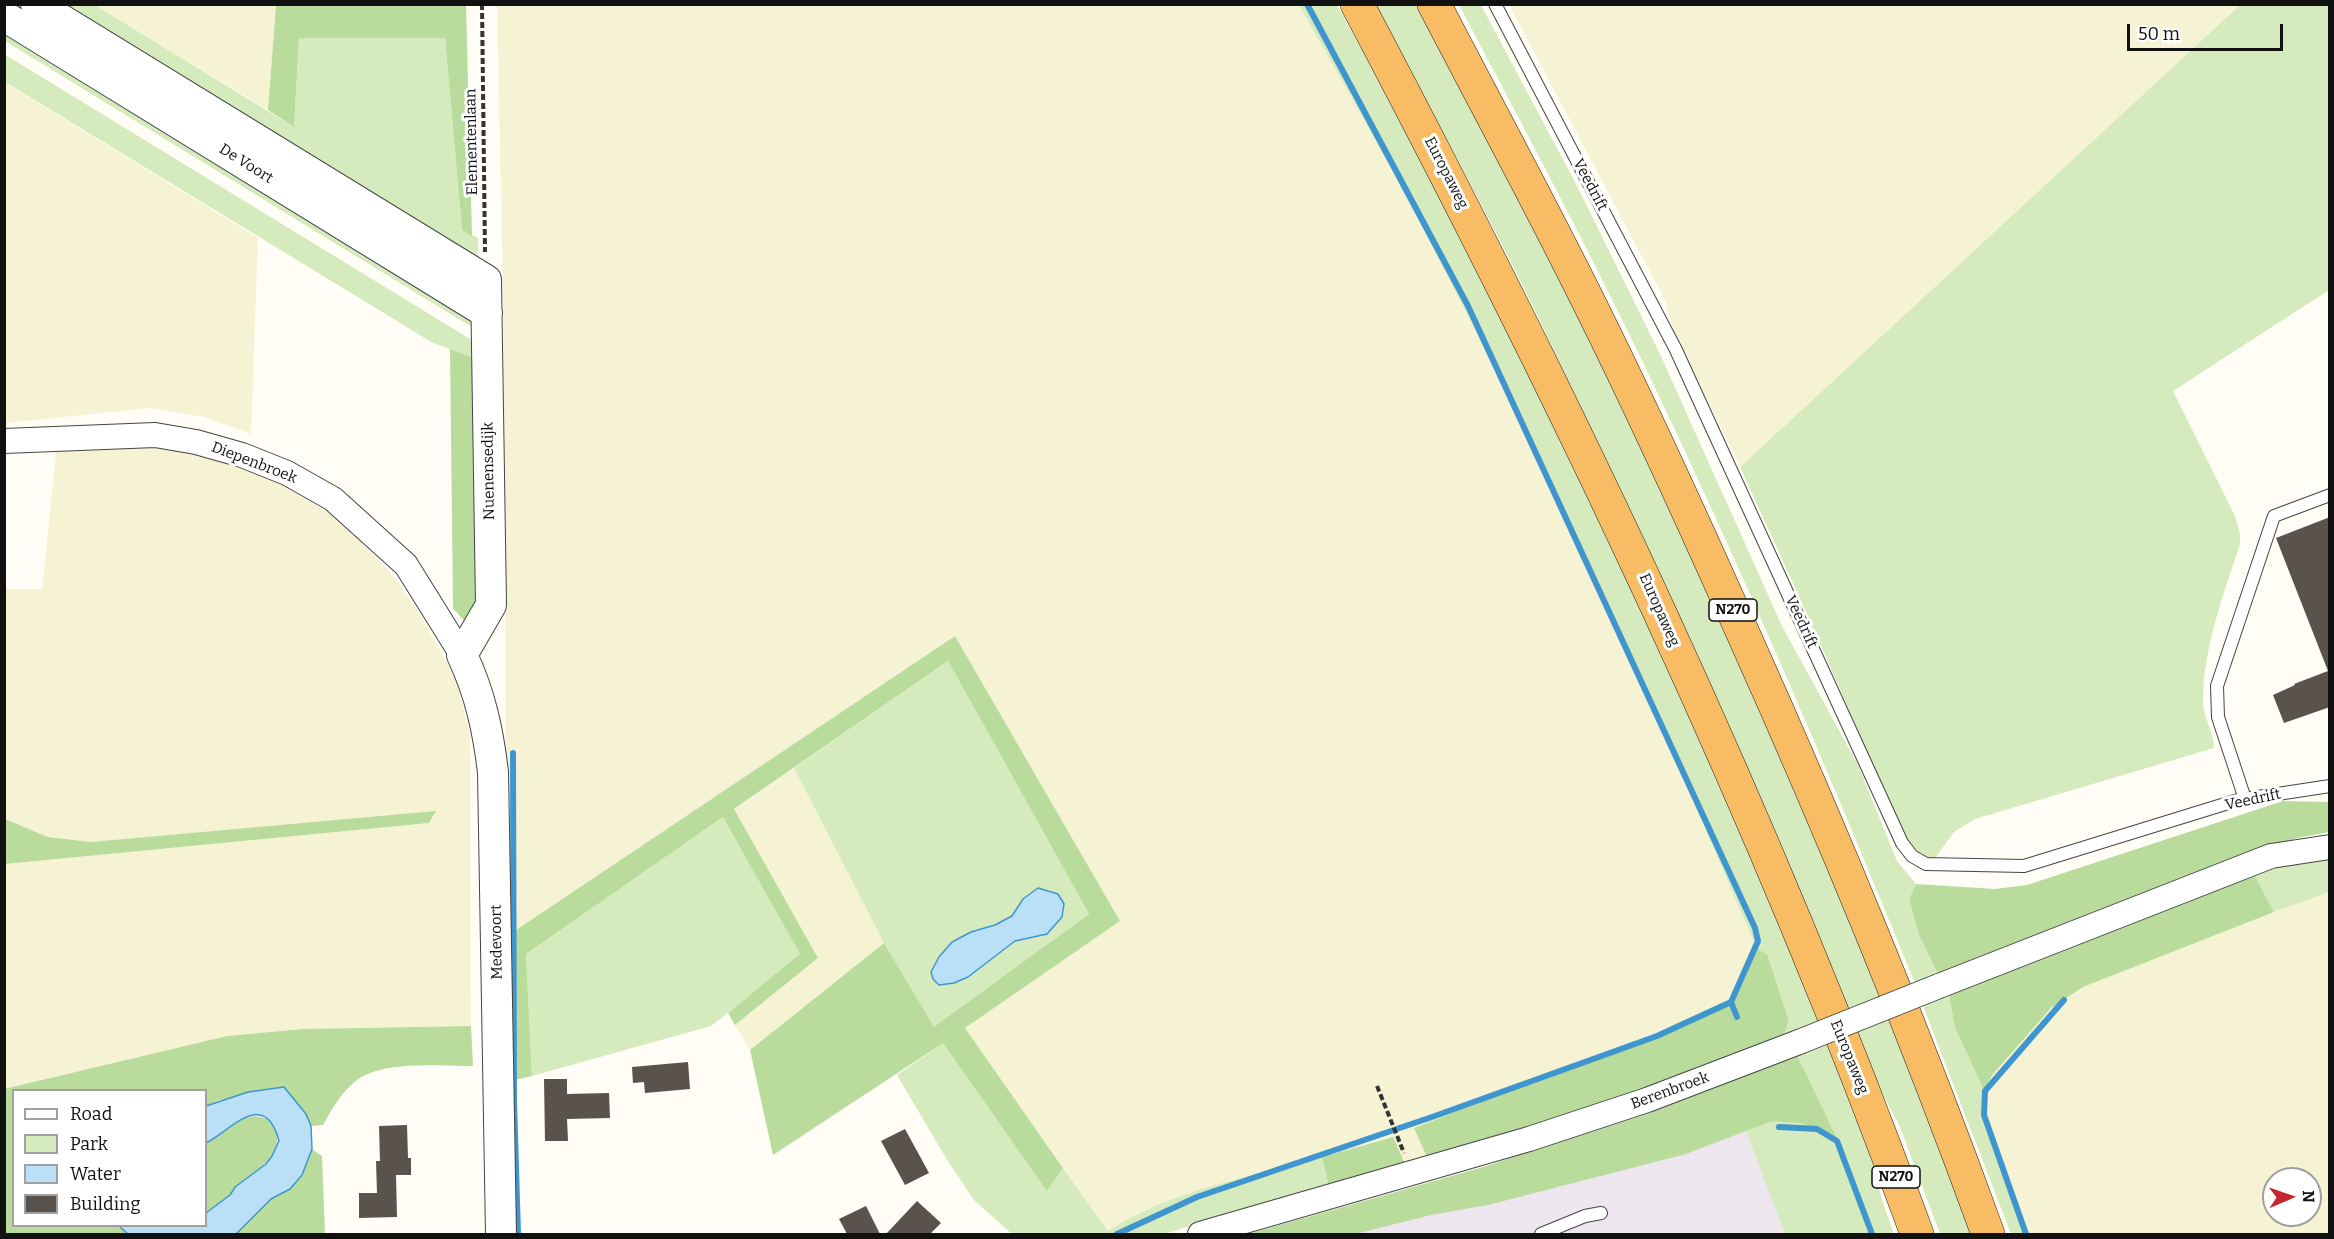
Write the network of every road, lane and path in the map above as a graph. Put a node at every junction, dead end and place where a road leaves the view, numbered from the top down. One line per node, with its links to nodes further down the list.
1 (36, 4): 7 (street, De Voort)
2 (482, 4): 7 (path, Elementenlaan)
3 (1357, 4): 21 (highway, Europaweg / N270)
4 (1434, 4): 22 (highway, N270)
5 (1495, 4): 13 (lane, Veedrift)
6 (4, 16): 8 (street, De Voort)
7 (486, 280): 8 (street, Nuenensedijk)
8 (487, 313): 11 (street, Nuenensedijk)
9 (4, 441): 11 (street, Diepenbroek)
10 (2330, 495): 13 (lane)
11 (462, 655): 18 (street, Medevoort)
12 (2330, 786): 13 (lane, Veedrift)
13 (2245, 799)
14 (2330, 847): 16 (street, Berenbroek, bridge)
15 (1377, 1086): 16 (path)
16 (1413, 1174): 19 (street, Berenbroek)
17 (1601, 1213): 20 (lane)
18 (501, 1234)
19 (1200, 1234)
20 (1541, 1234)
21 (1917, 1234)
22 (1988, 1234)

